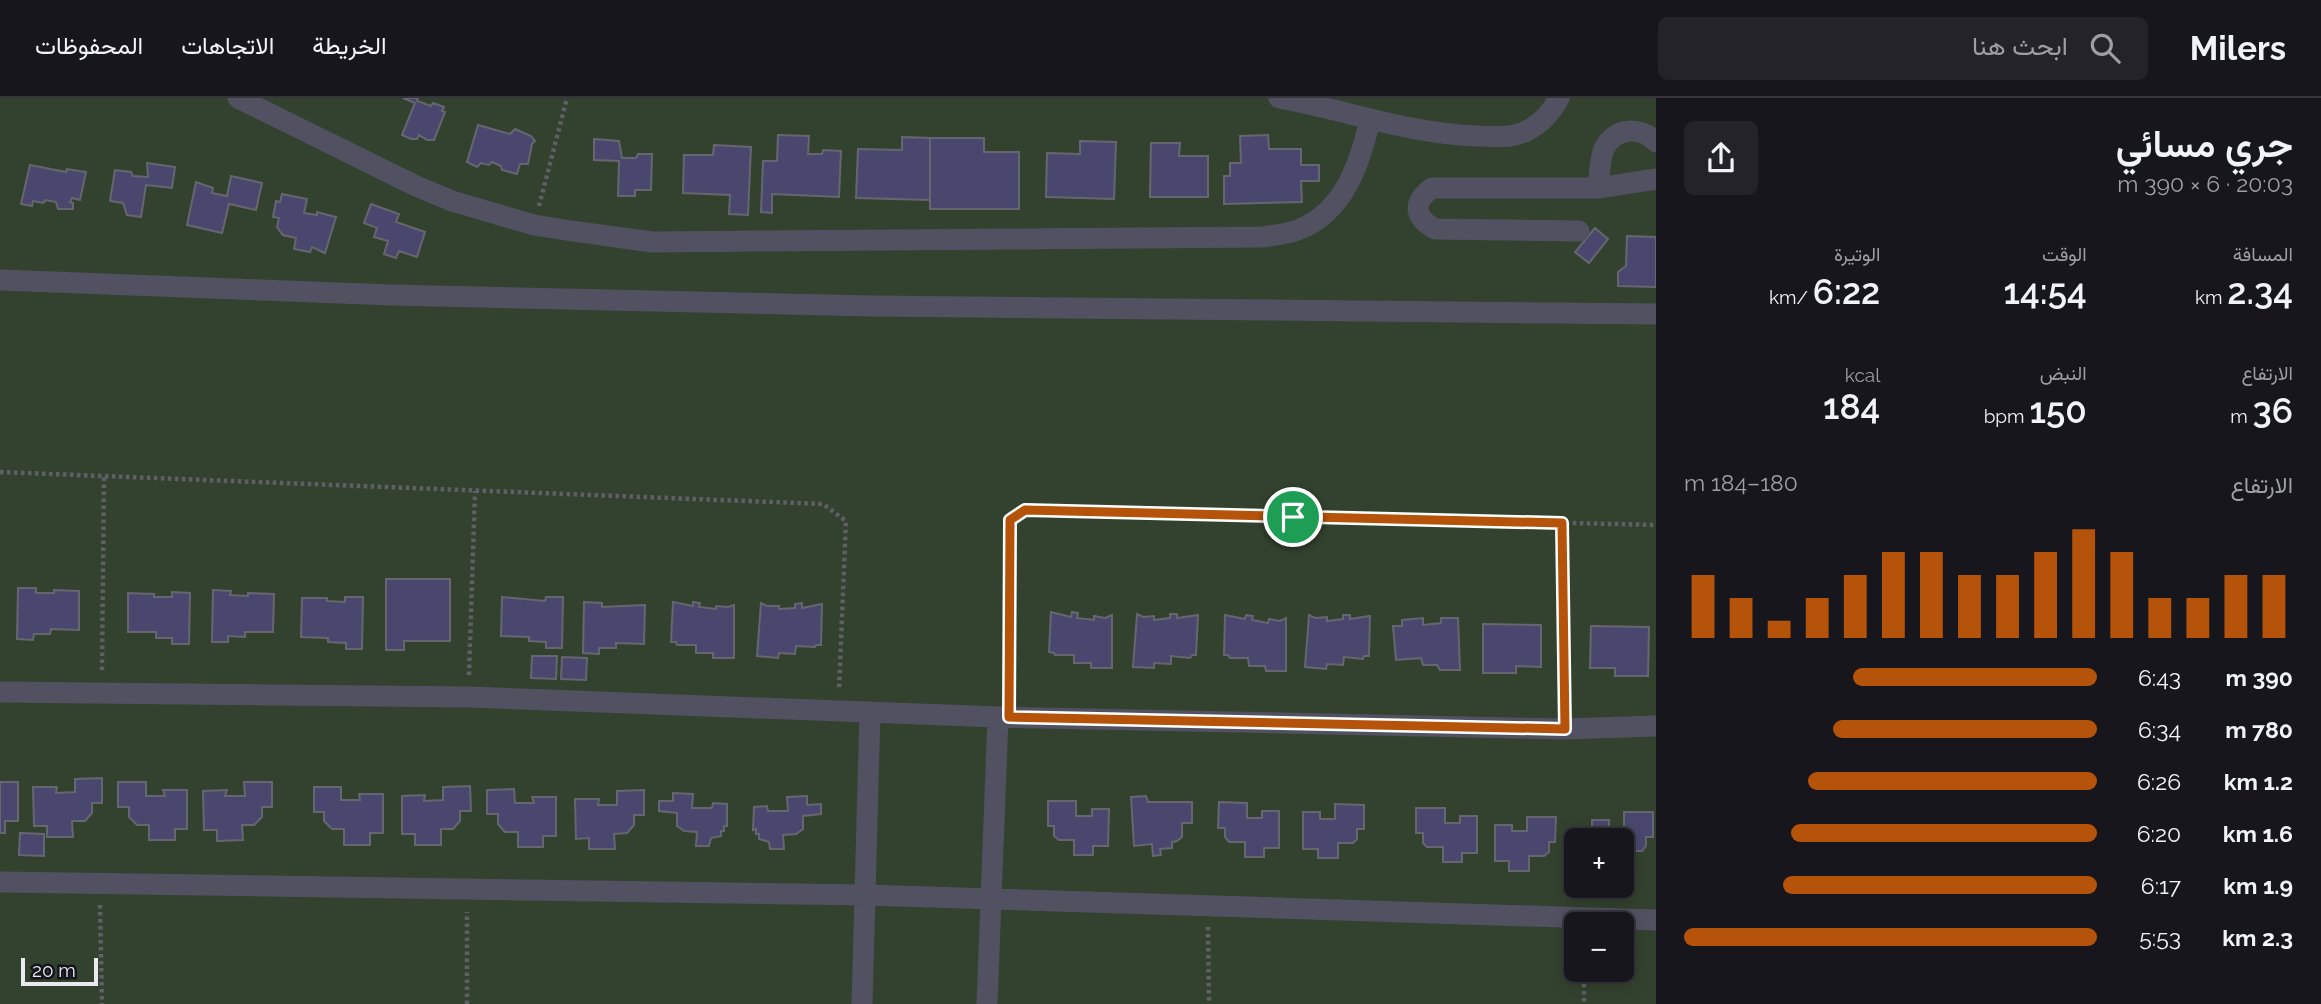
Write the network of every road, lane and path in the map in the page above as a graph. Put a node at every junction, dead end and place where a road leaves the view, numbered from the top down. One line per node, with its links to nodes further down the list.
1 (238, 98): 9 (street)
2 (567, 98): 9 (path)
3 (1279, 98): 5 (street)
4 (1559, 98): 5 (street)
5 (1370, 120): 9 (street)
6 (1656, 142): 8 (street)
7 (1656, 179): 8 (street)
8 (1598, 188): 10 (street)
9 (534, 225)
10 (1579, 231)
11 (4, 282): 12 (street)
12 (1656, 314)
13 (0, 472): 14 (path)
14 (104, 476): 15 (path); 19 (path)
15 (474, 491): 20 (path); 21 (path)
16 (1562, 523): 17 (path); 23 (path); 25 (path)
17 (1656, 525)
18 (0, 692): 19 (street)
19 (102, 692): 20 (street)
20 (469, 697): 21 (street)
21 (838, 711): 22 (street)
22 (870, 712): 23 (street); 29 (street)
23 (1003, 717): 25 (street); 30 (street)
24 (1656, 726): 25 (street)
25 (1565, 729)
26 (0, 882): 27 (street)
27 (99, 883): 28 (street); 34 (path)
28 (467, 890): 29 (street); 35 (path)
29 (865, 895): 30 (street); 36 (street)
30 (989, 899): 31 (street); 37 (street)
31 (1208, 905): 32 (street); 38 (path)
32 (1656, 920)
33 (1584, 982): 39 (path)
34 (102, 1004)
35 (467, 1004)
36 (862, 1004)
37 (987, 1004)
38 (1209, 1004)
39 (1584, 1004)

